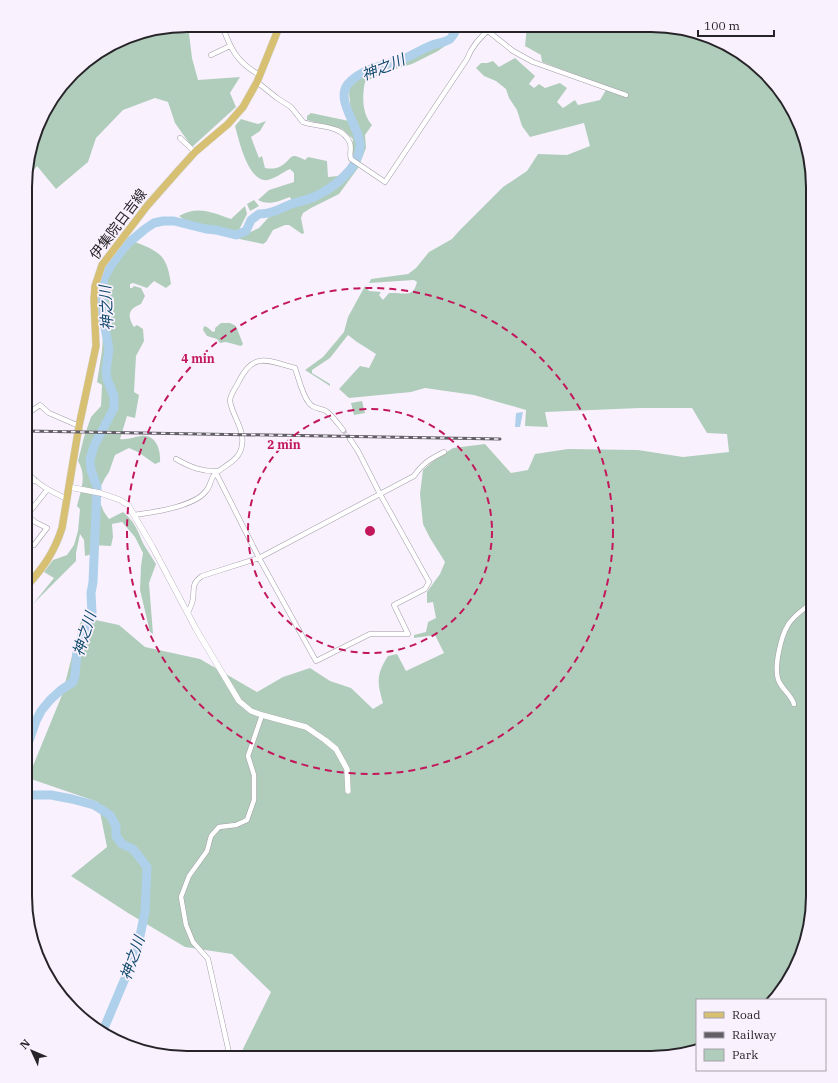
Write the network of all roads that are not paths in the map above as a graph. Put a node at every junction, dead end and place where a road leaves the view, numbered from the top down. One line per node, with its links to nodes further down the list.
1 (225, 32): 5 (street)
2 (277, 32): 7 (main road, 伊集院日吉線)
3 (487, 32): 8 (street)
4 (489, 32): 9 (street)
5 (230, 46): 6 (street); 7 (street)
6 (210, 55)
7 (260, 75): 8 (main road, 伊集院日吉線)
8 (257, 82): 11 (main road, 伊集院日吉線)
9 (626, 95)
10 (180, 138): 11 (street)
11 (195, 152): 13 (main road, 伊集院日吉線)
12 (32, 411): 13 (street)
13 (79, 426): 22 (main road, 伊集院日吉線)
14 (343, 430): 18 (street)
15 (350, 439): 24 (street)
16 (444, 452): 24 (street)
17 (176, 459): 18 (street)
18 (217, 472): 27 (street); 30 (street)
19 (32, 478): 20 (street)
20 (34, 480): 21 (street); 23 (street)
21 (32, 482)
22 (69, 487): 25 (main road, 伊集院日吉線); 27 (street)
23 (47, 490): 25 (street); 26 (street)
24 (380, 494): 30 (street); 30 (street)
25 (67, 498): 31 (main road, 伊集院日吉線)
26 (32, 509)
27 (135, 515): 33 (street)
28 (32, 518): 29 (street)
29 (34, 545)
30 (259, 558): 33 (street)
31 (32, 580)
32 (806, 608): 34 (street)
33 (188, 612): 35 (street)
34 (794, 704)
35 (262, 715): 36 (street); 37 (street)
36 (348, 791)
37 (229, 1051)

